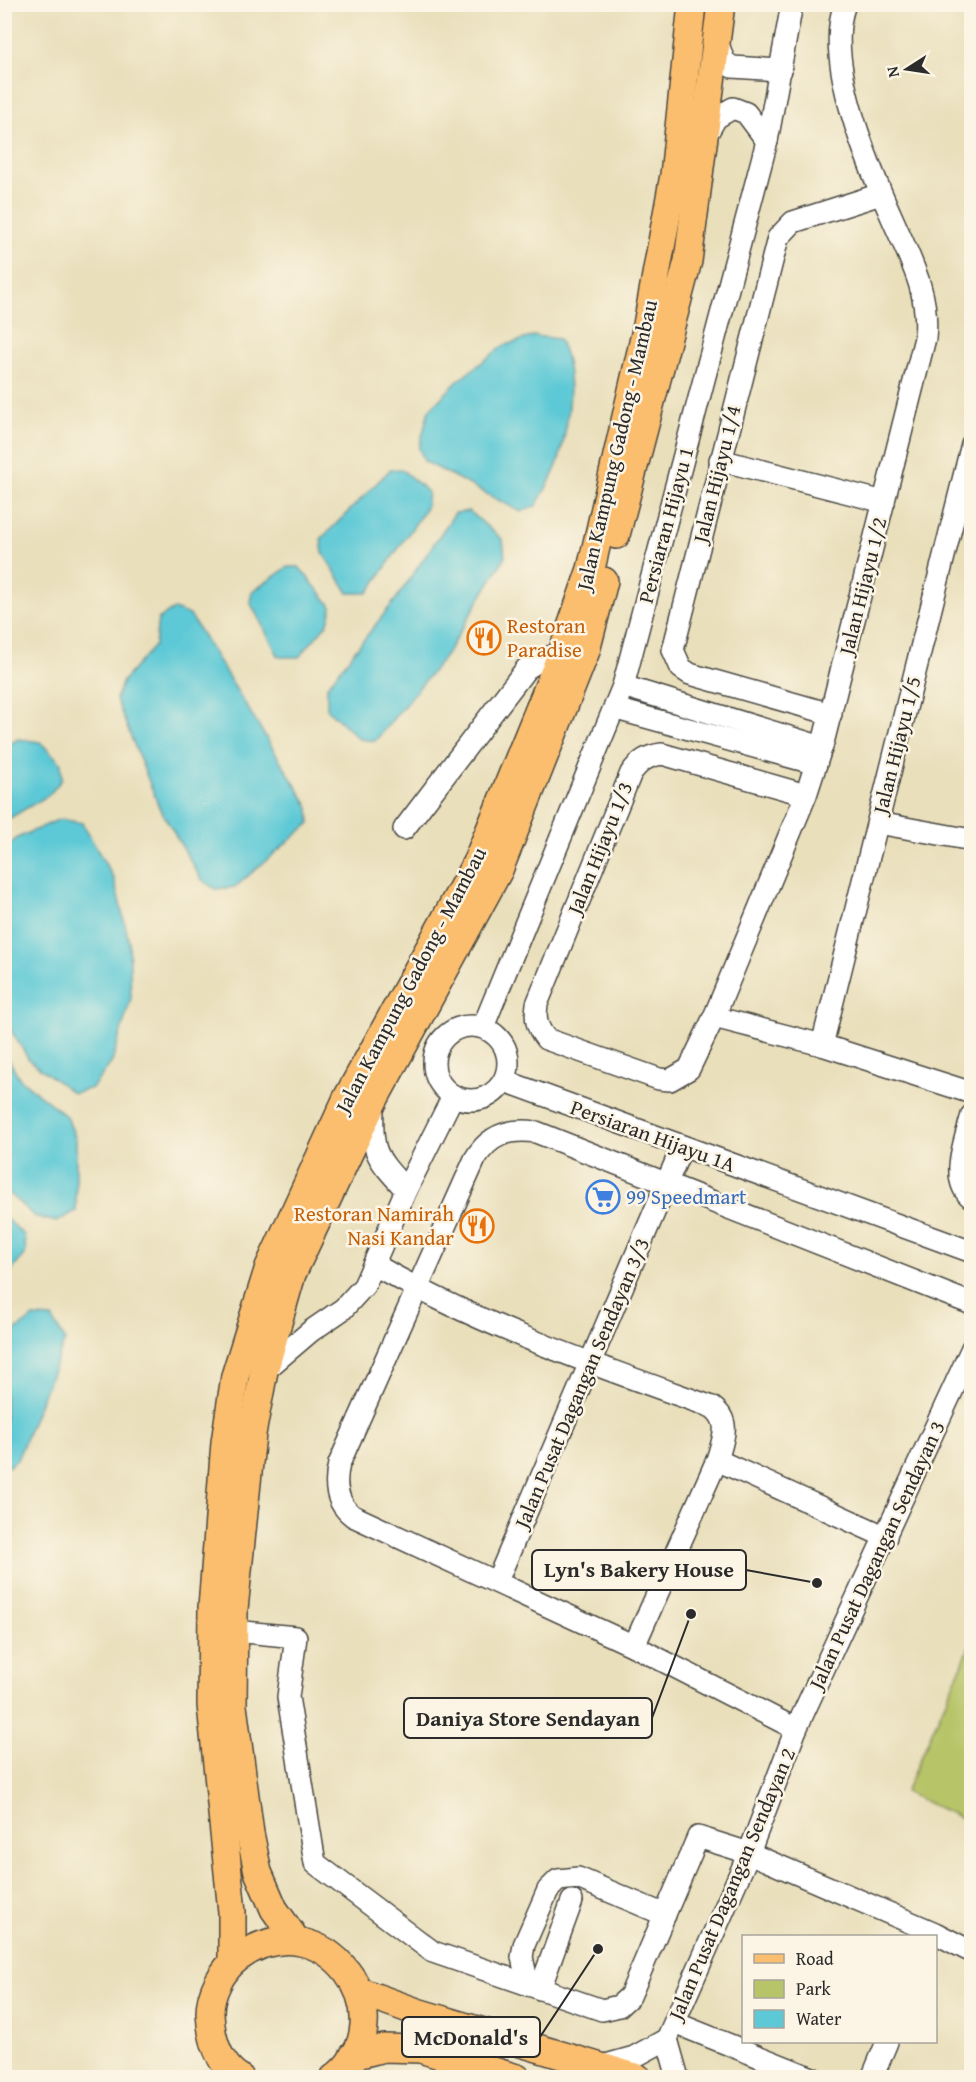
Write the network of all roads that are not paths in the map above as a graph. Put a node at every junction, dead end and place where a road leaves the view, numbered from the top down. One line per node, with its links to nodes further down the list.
1 (692, 4): 13 (main road, Jalan Kampung Gadong - Mambau)
2 (721, 4): 5 (main road, Jalan Kampung Gadong - Mambau)
3 (792, 4): 6 (street, Persiaran Hijayu 1)
4 (845, 4): 9 (street, Jalan Hijayu 1/2)
5 (715, 35): 6 (street); 7 (main road, Jalan Kampung Gadong - Mambau)
6 (781, 70): 8 (street, Persiaran Hijayu 1)
7 (705, 138): 8 (street); 29 (main road, Jalan Kampung Gadong - Mambau)
8 (767, 141): 14 (street, Persiaran Hijayu 1)
9 (881, 194): 11 (street, Jalan Hijayu 1/4); 12 (street, Jalan Hijayu 1/2)
10 (972, 444): 19 (street, Jalan Hijayu 1/5)
11 (720, 460): 12 (street); 16 (street, Jalan Hijayu 1/4)
12 (884, 502): 16 (street, Jalan Hijayu 1/2)
13 (562, 653): 20 (street); 55 (main road, Jalan Kampung Gadong - Mambau)
14 (623, 686): 15 (street, Persiaran Hijayu 1); 17 (street)
15 (616, 709): 17 (street); 23 (street, Persiaran Hijayu 1)
16 (831, 714): 17 (street, Jalan Hijayu 1/2)
17 (819, 756): 18 (street, Jalan Hijayu 1/2)
18 (806, 795): 22 (street, Jalan Hijayu 1/2); 25 (street, Jalan Hijayu 1/3)
19 (878, 823): 21 (street); 24 (street, Jalan Hijayu 1/5)
20 (404, 829)
21 (972, 840)
22 (714, 1017): 24 (street); 25 (street, Jalan Hijayu 1/2)
23 (483, 1028): 26 (street); 28 (street)
24 (822, 1045): 27 (street)
25 (605, 1062)
26 (505, 1081): 28 (street); 31 (street, Persiaran Hijayu 1A)
27 (972, 1093)
28 (453, 1096): 33 (street)
29 (374, 1100): 33 (street); 41 (main road, Jalan Kampung Gadong - Mambau)
30 (972, 1115): 34 (street)
31 (682, 1147): 32 (street, Jalan Pusat Dagangan Sendayan 3/3); 35 (street, Persiaran Hijayu 1A)
32 (667, 1185): 37 (street); 38 (street); 40 (street, Jalan Pusat Dagangan Sendayan 3/3)
33 (406, 1190): 36 (street)
34 (972, 1198)
35 (972, 1252)
36 (375, 1265): 37 (street); 41 (street)
37 (416, 1289): 40 (street); 44 (street)
38 (972, 1304)
39 (972, 1348): 43 (street, Jalan Pusat Dagangan Sendayan 3)
40 (591, 1364): 42 (street); 44 (street, Jalan Pusat Dagangan Sendayan 3/3)
41 (264, 1371): 45 (main road, Jalan Kampung Gadong - Mambau)
42 (717, 1460): 43 (street); 46 (street)
43 (886, 1537): 47 (street, Jalan Pusat Dagangan Sendayan 3)
44 (497, 1581): 46 (street)
45 (234, 1630): 53 (main road, Jalan Kampung Gadong - Mambau); 56 (street)
46 (634, 1646): 47 (street)
47 (796, 1729): 48 (street, Jalan Pusat Dagangan Sendayan 2)
48 (749, 1853): 50 (street); 51 (street); 58 (street, Jalan Pusat Dagangan Sendayan 2)
49 (572, 1901): 56 (street)
50 (665, 1915): 56 (street); 56 (street)
51 (935, 1935)
52 (937, 1936): 54 (street)
53 (296, 1940): 55 (main road); 57 (main road)
54 (972, 1952)
55 (232, 1962): 62 (main road)
56 (534, 1987)
57 (359, 1991): 60 (main road); 61 (main road)
58 (671, 2031): 61 (street); 66 (street); 67 (street)
59 (887, 2043): 68 (street)
60 (353, 2056): 63 (main road); 64 (main road)
61 (602, 2067): 65 (main road)
62 (240, 2078)
63 (334, 2078)
64 (517, 2078)
65 (638, 2078)
66 (678, 2078)
67 (812, 2078)
68 (872, 2078)

